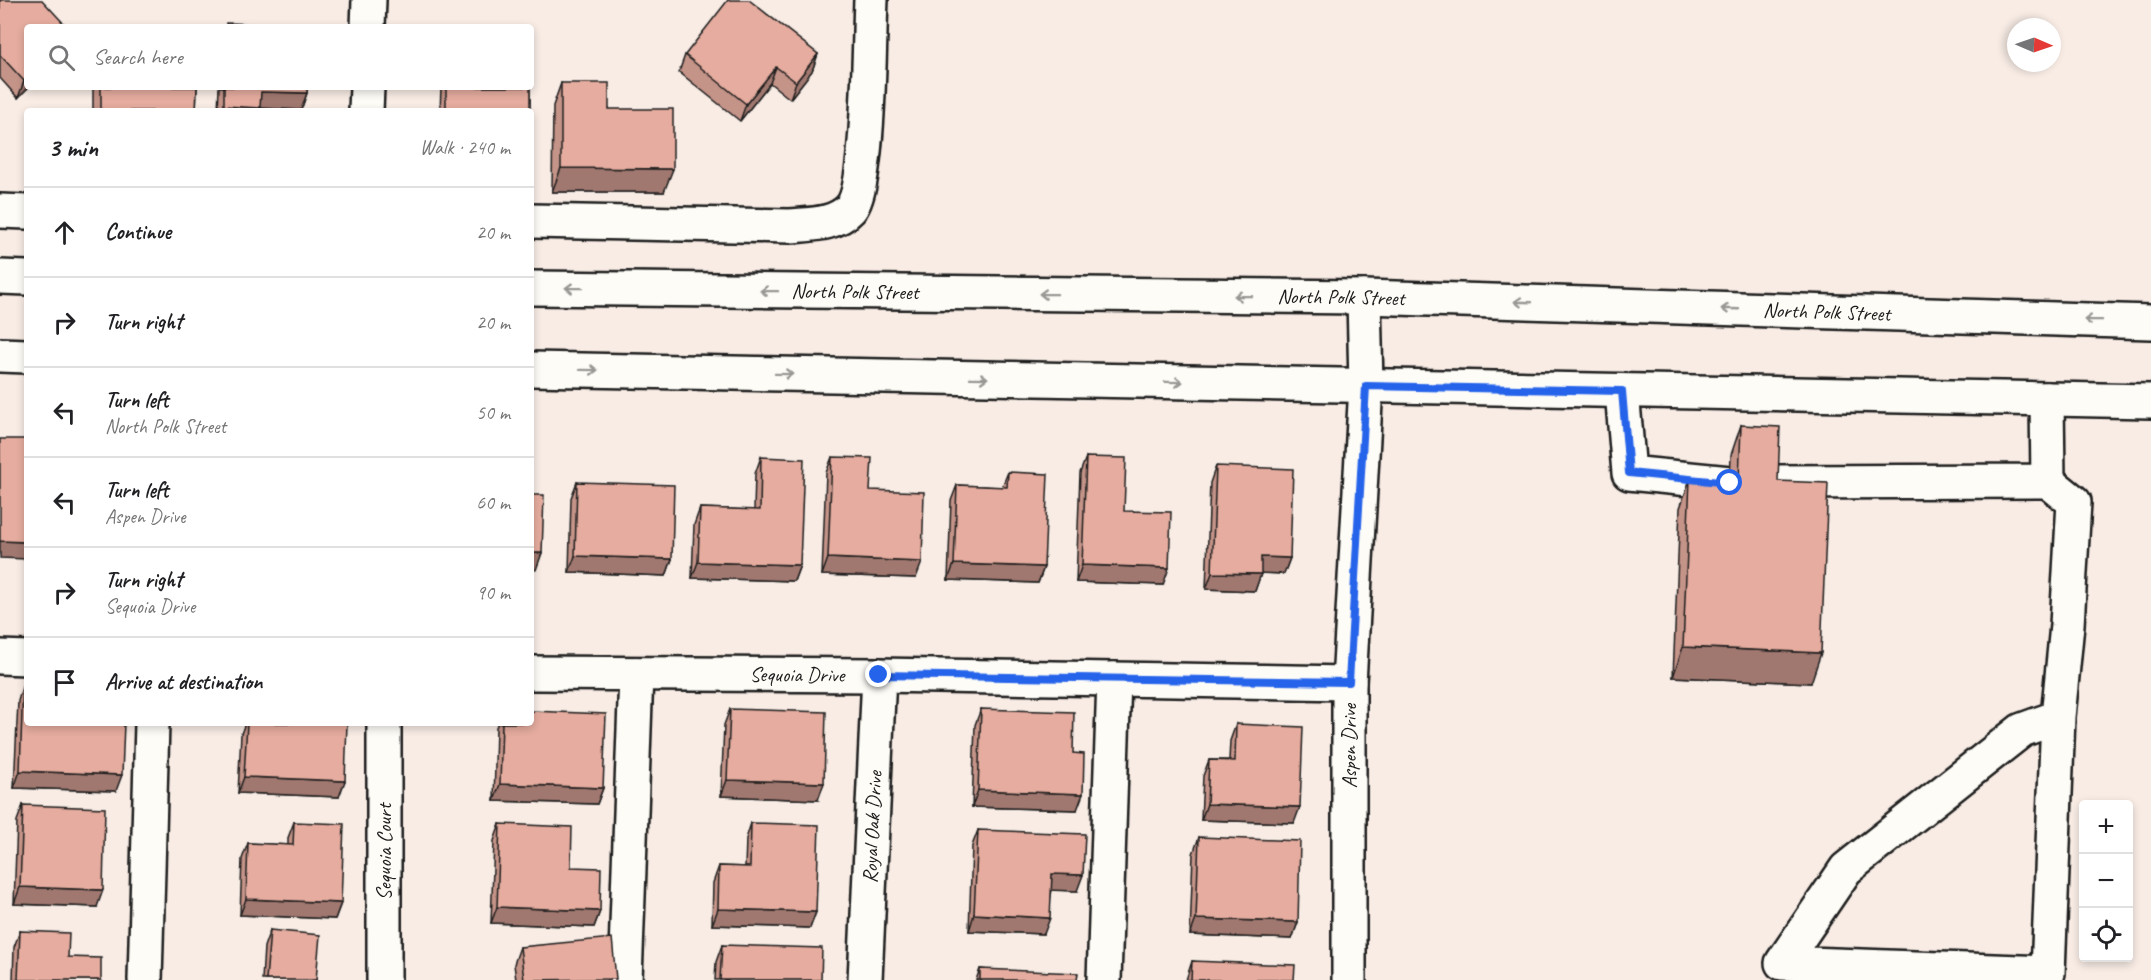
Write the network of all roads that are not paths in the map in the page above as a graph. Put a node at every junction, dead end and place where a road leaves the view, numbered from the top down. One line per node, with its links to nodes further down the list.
1 (369, 0): 3 (main road)
2 (870, 0): 8 (main road)
3 (368, 24)
4 (366, 90): 5 (main road)
5 (366, 108)
6 (0, 211): 7 (main road)
7 (24, 212)
8 (534, 221)
9 (0, 277): 10 (main road)
10 (24, 278)
11 (534, 288): 12 (main road, North Polk Street, one-way to 11)
12 (1364, 297): 13 (main road, North Polk Street, one-way to 12); 17 (main road, Aspen Drive)
13 (2151, 321)
14 (0, 355): 15 (main road)
15 (24, 356)
16 (534, 369): 17 (main road, one-way to 17)
17 (1366, 386): 18 (main road); 30 (main road, Aspen Drive)
18 (1622, 391): 19 (main road); 23 (main road)
19 (2047, 399): 20 (main road); 21 (main road)
20 (2151, 401)
21 (2048, 481): 22 (main road); 31 (main road)
22 (1768, 482)
23 (1730, 483)
24 (0, 657): 25 (main road)
25 (24, 658)
26 (534, 673): 27 (main road, Sequoia Drive)
27 (636, 674): 28 (main road, Sequoia Drive); 36 (main road)
28 (879, 675): 29 (main road, Sequoia Drive); 37 (main road, Royal Oak Drive)
29 (1114, 679): 30 (main road, Sequoia Drive); 38 (main road)
30 (1349, 682): 39 (main road, Aspen Drive)
31 (2058, 717): 31 (main road)
32 (152, 726): 34 (main road)
33 (384, 726): 35 (main road, Sequoia Court)
34 (145, 980)
35 (384, 980)
36 (625, 980)
37 (865, 980)
38 (1104, 980)
39 (1349, 980)

